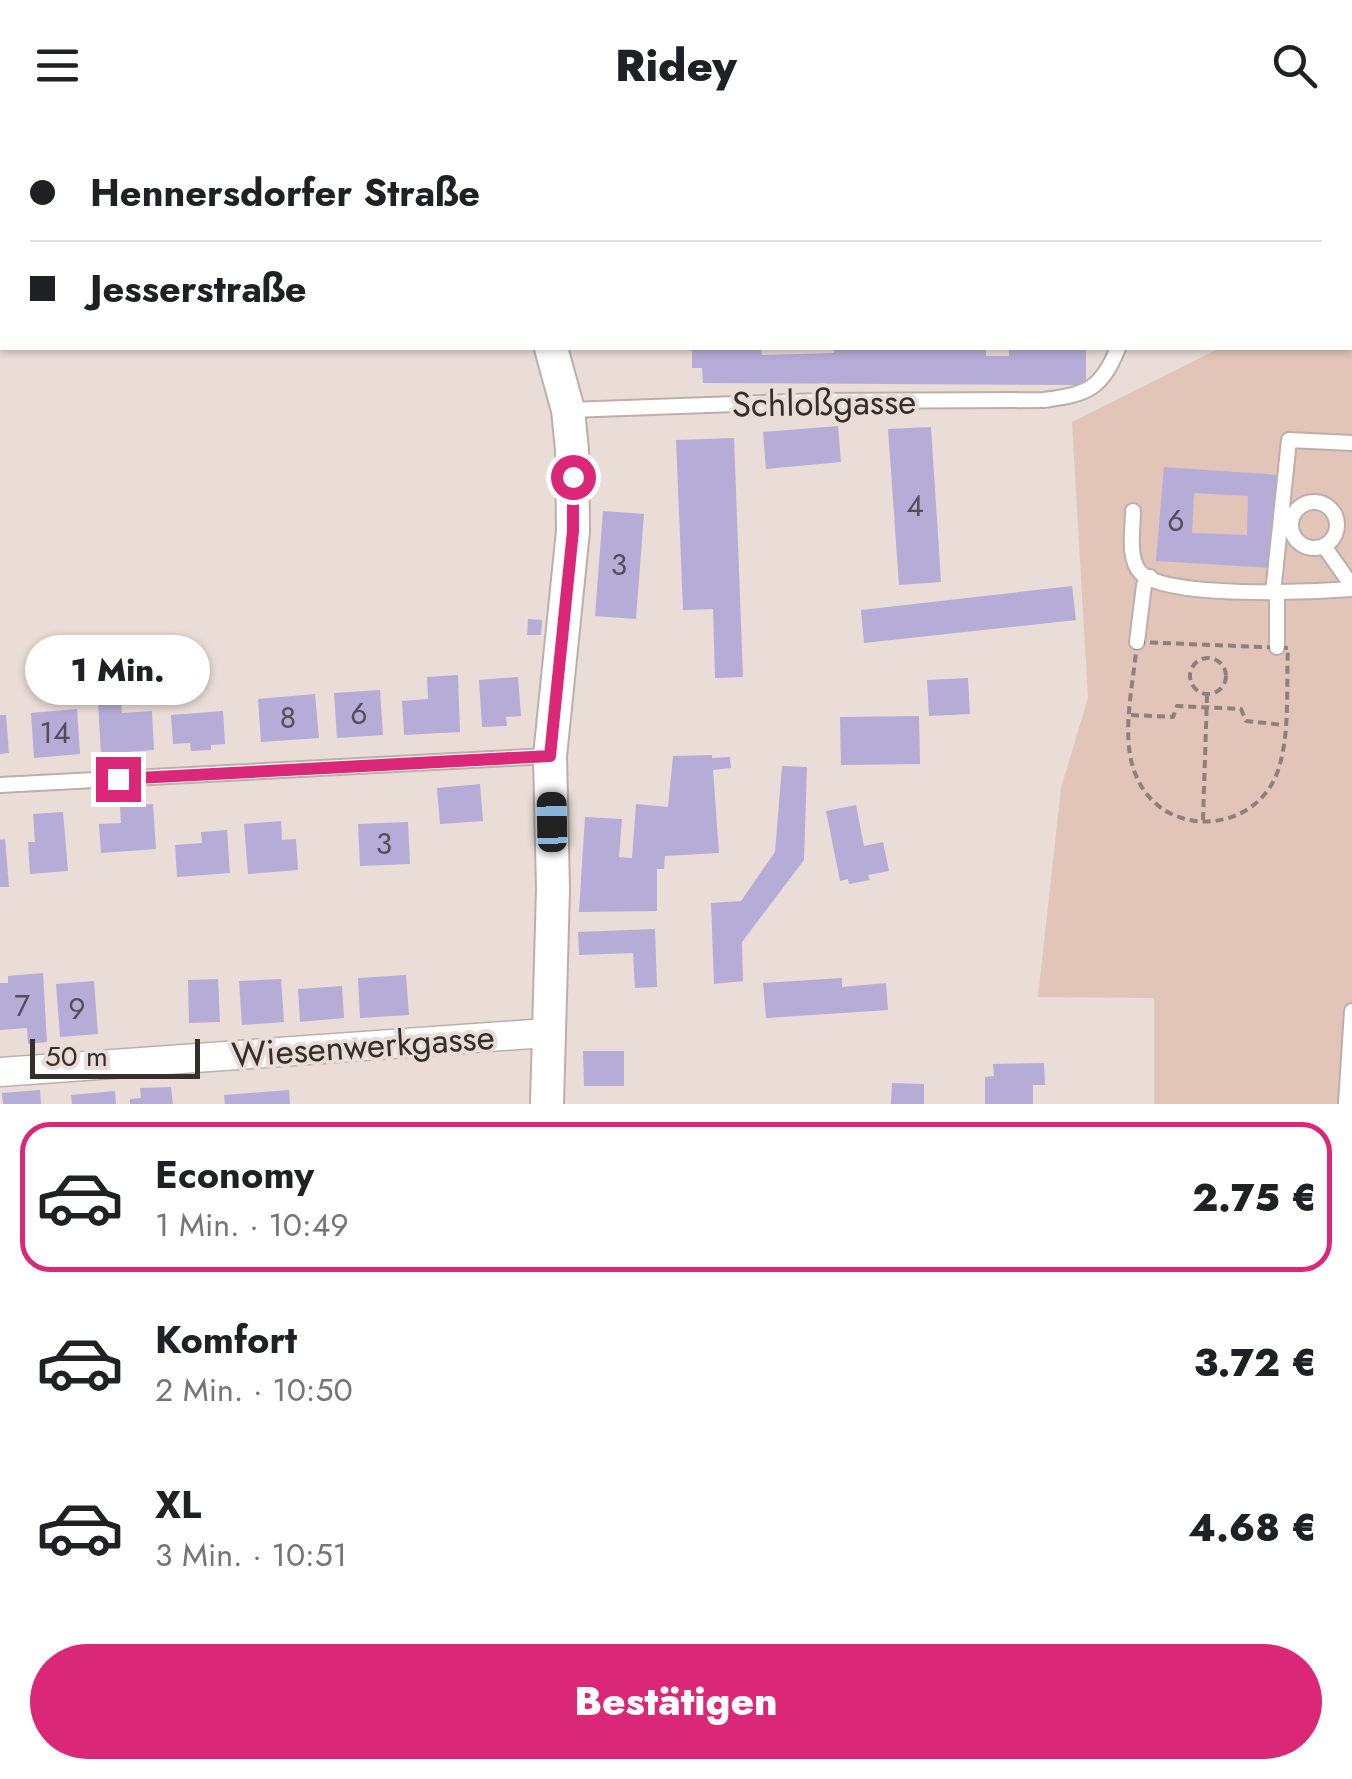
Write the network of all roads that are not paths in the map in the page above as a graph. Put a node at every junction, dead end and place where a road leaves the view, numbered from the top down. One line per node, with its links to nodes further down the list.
1 (552, 350): 3 (street)
2 (1117, 350): 3 (lane, Schloßgasse)
3 (568, 410): 12 (street)
4 (1352, 443): 9 (lane)
5 (1133, 511): 7 (lane)
6 (1324, 546): 8 (lane)
7 (1150, 577): 9 (lane); 10 (lane)
8 (1352, 588): 9 (lane)
9 (1275, 593): 11 (lane)
10 (1137, 642)
11 (1277, 647)
12 (550, 756): 13 (lane); 15 (street)
13 (0, 785)
14 (1352, 1011): 18 (lane)
15 (546, 1033): 16 (street, Wiesenwerkgasse); 17 (street)
16 (0, 1072)
17 (547, 1104)
18 (1346, 1104)

